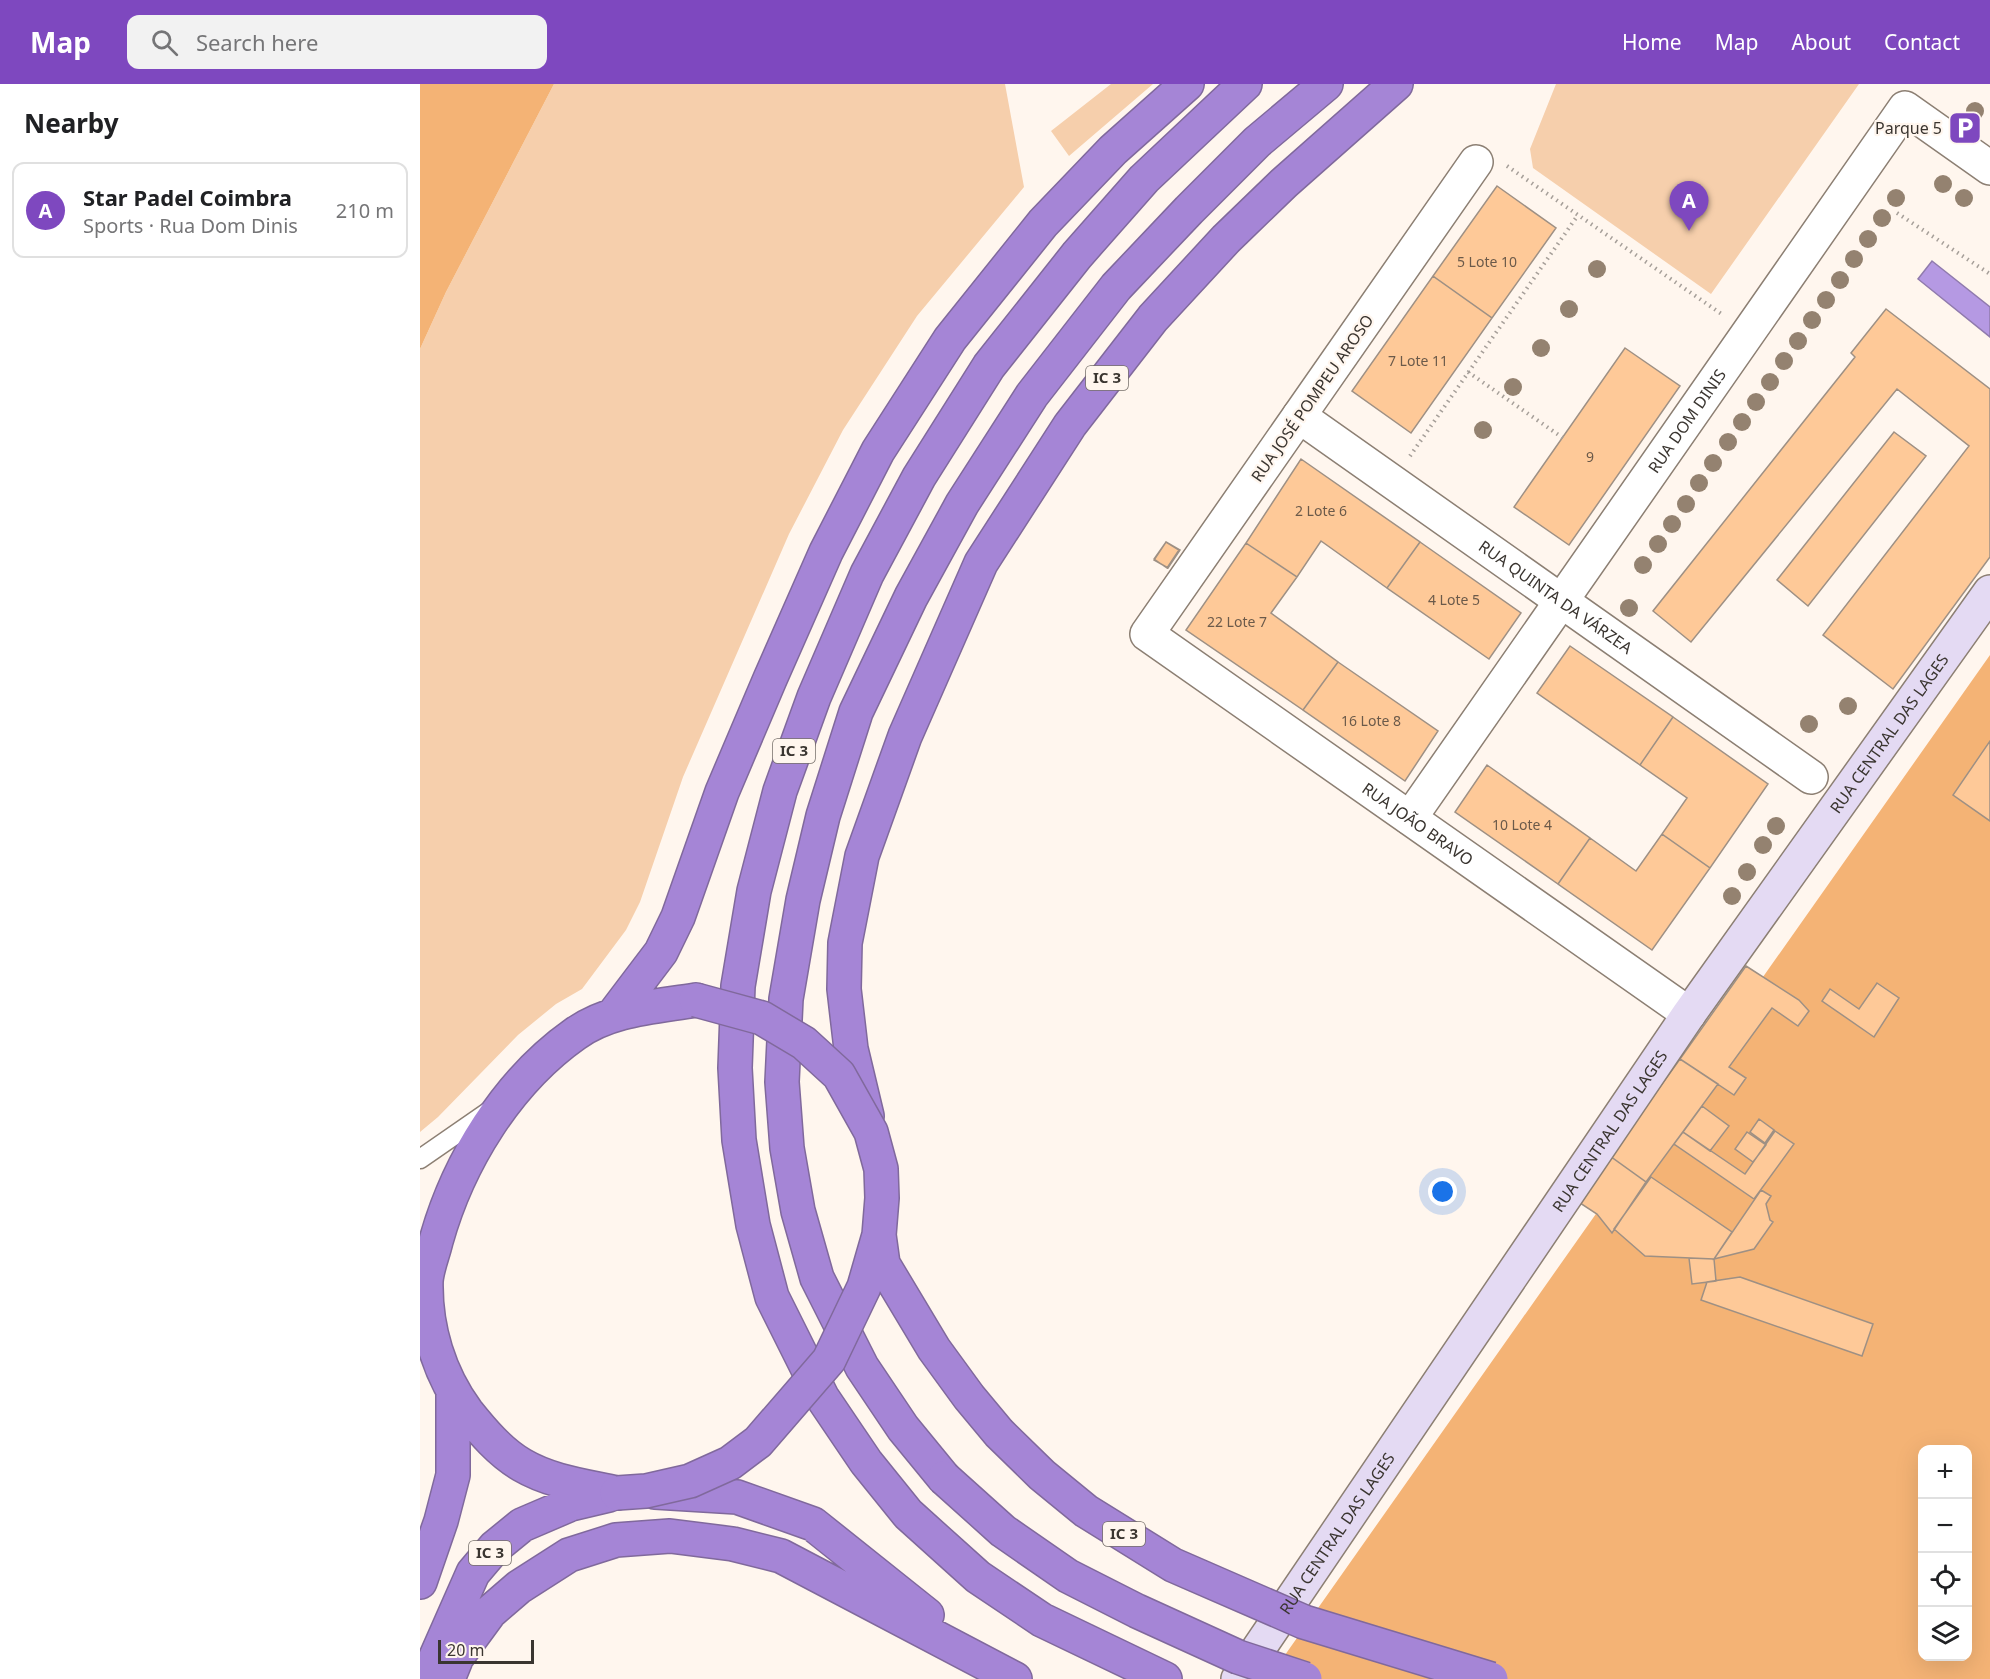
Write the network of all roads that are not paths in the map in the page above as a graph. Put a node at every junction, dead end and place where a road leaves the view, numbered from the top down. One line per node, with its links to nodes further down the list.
1 (1187, 84): 13 (highway)
2 (1245, 84): 27 (highway, IC 3)
3 (1326, 84): 29 (highway, IC 3, bridge)
4 (1396, 84): 16 (highway, IC 3, bridge)
5 (1476, 162): 7 (street, RUA JOSÉ POMPEU AROSO)
6 (1990, 168): 9 (street, RUA DOM DINIS)
7 (1299, 416): 9 (street, RUA QUINTA DA VÁRZEA); 10 (street, RUA JOSÉ POMPEU AROSO)
8 (1990, 592): 14 (main road, RUA CENTRAL DAS LAGES)
9 (1562, 600): 11 (street, RUA QUINTA DA VÁRZEA); 12 (street, RUA DOM DINIS)
10 (1147, 634): 12 (street, RUA JOÃO BRAVO)
11 (1811, 777)
12 (1410, 818): 14 (street, RUA JOÃO BRAVO)
13 (614, 1014): 15 (highway); 16 (highway, IC 3, bridge)
14 (1689, 1014): 28 (main road, RUA CENTRAL DAS LAGES)
15 (510, 1097): 17 (lane); 19 (highway)
16 (871, 1132): 18 (highway, IC 3, bridge)
17 (420, 1159)
18 (879, 1235): 21 (highway, IC 3, bridge); 30 (highway, IC 3, bridge)
19 (423, 1276): 20 (highway)
20 (453, 1392): 21 (highway, IC 3); 22 (highway)
21 (632, 1492): 23 (highway, IC 3, bridge); 24 (highway, IC 3)
22 (420, 1582)
23 (983, 1662): 25 (highway, IC 3); 26 (highway, IC 3)
24 (426, 1679)
25 (448, 1679)
26 (1016, 1679)
27 (1165, 1679)
28 (1238, 1679)
29 (1305, 1679)
30 (1491, 1679)

